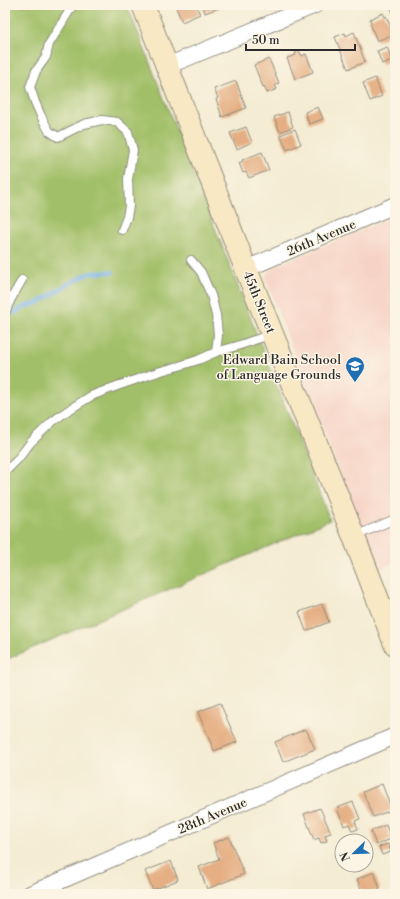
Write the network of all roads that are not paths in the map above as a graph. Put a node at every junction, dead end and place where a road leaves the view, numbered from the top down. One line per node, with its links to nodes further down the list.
1 (73, 5): 6 (lane)
2 (144, 5): 4 (street, 45th Street)
3 (315, 5): 4 (street)
4 (167, 66): 8 (street, 45th Street)
5 (395, 205): 8 (street, 26th Avenue)
6 (122, 230)
7 (191, 260): 12 (lane)
8 (246, 269): 11 (street, 45th Street)
9 (22, 280): 10 (lane)
10 (5, 313)
11 (272, 334): 12 (lane); 15 (street, 45th Street)
12 (216, 352): 13 (lane)
13 (6, 471)
14 (395, 519): 15 (lane)
15 (354, 536): 16 (street, 45th Street)
16 (395, 644)
17 (395, 736): 18 (street, 28th Avenue)
18 (30, 894)

